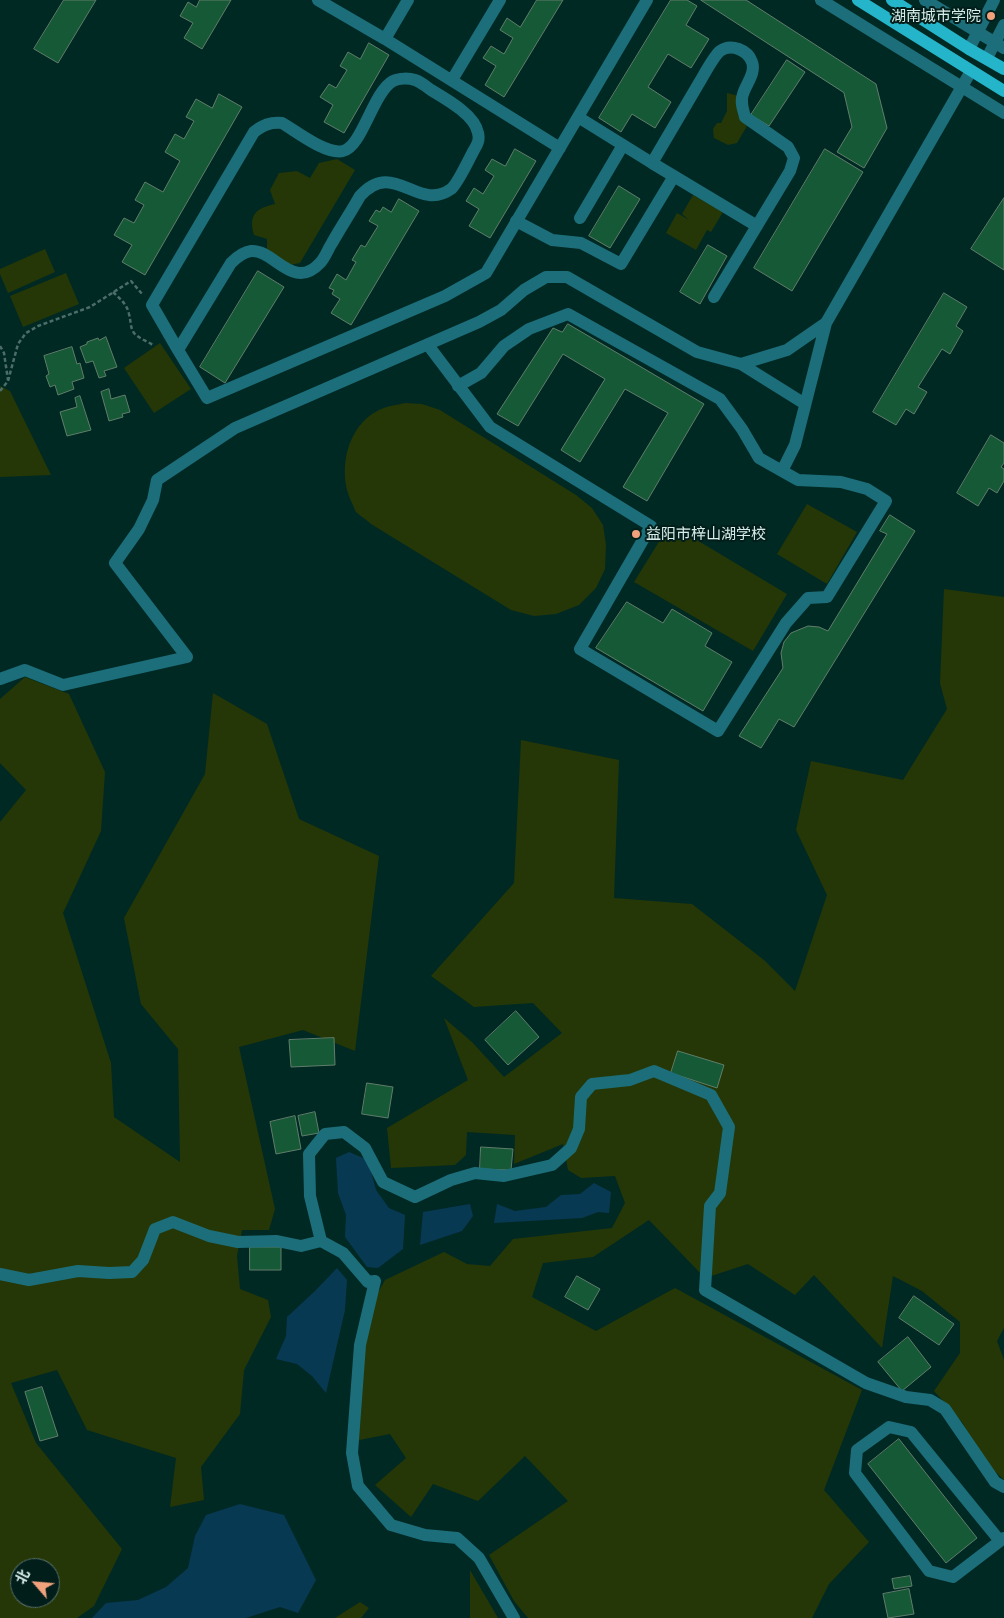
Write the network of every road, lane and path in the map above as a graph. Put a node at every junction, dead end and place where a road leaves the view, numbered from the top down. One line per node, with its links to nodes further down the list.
1 (318, 0): 12 (street)
2 (408, 0): 12 (street)
3 (500, 0): 18 (street)
4 (647, 0): 22 (street)
5 (821, 0): 19 (street)
6 (858, 0): 17 (main road)
7 (892, 0): 14 (main road)
8 (925, 0): 11 (street)
9 (994, 0): 11 (street)
10 (1004, 25): 13 (street)
11 (978, 32): 13 (street); 14 (street)
12 (385, 39): 18 (street)
13 (999, 45): 15 (street)
14 (969, 49): 15 (main road)
15 (987, 58): 16 (main road)
16 (1004, 69)
17 (971, 71): 19 (street); 20 (main road)
18 (452, 80): 24 (street)
19 (962, 87): 21 (street); 33 (street)
20 (1004, 91)
21 (1004, 113)
22 (578, 117): 23 (street); 24 (street)
23 (623, 145): 25 (street); 27 (street)
24 (560, 148): 28 (street)
25 (652, 163): 26 (street); 29 (street)
26 (674, 176): 28 (street); 29 (street)
27 (580, 218)
28 (516, 221): 37 (street)
29 (757, 226): 31 (street)
30 (113, 292): 32 (path); 36 (path); 39 (path)
31 (714, 297)
32 (152, 305): 37 (street); 37 (street)
33 (826, 323): 38 (street); 42 (street)
34 (428, 344): 38 (street); 40 (street); 44 (street)
35 (0, 346): 39 (path)
36 (154, 346)
37 (178, 350)
38 (740, 364): 42 (street)
39 (8, 381): 41 (path)
40 (458, 386): 43 (street); 43 (street)
41 (0, 391)
42 (805, 404): 43 (street)
43 (782, 472)
44 (0, 679)
45 (321, 1241): 46 (street); 47 (street); 49 (street)
46 (0, 1274)
47 (1004, 1487)
48 (1002, 1540): 48 (street)
49 (514, 1618)

